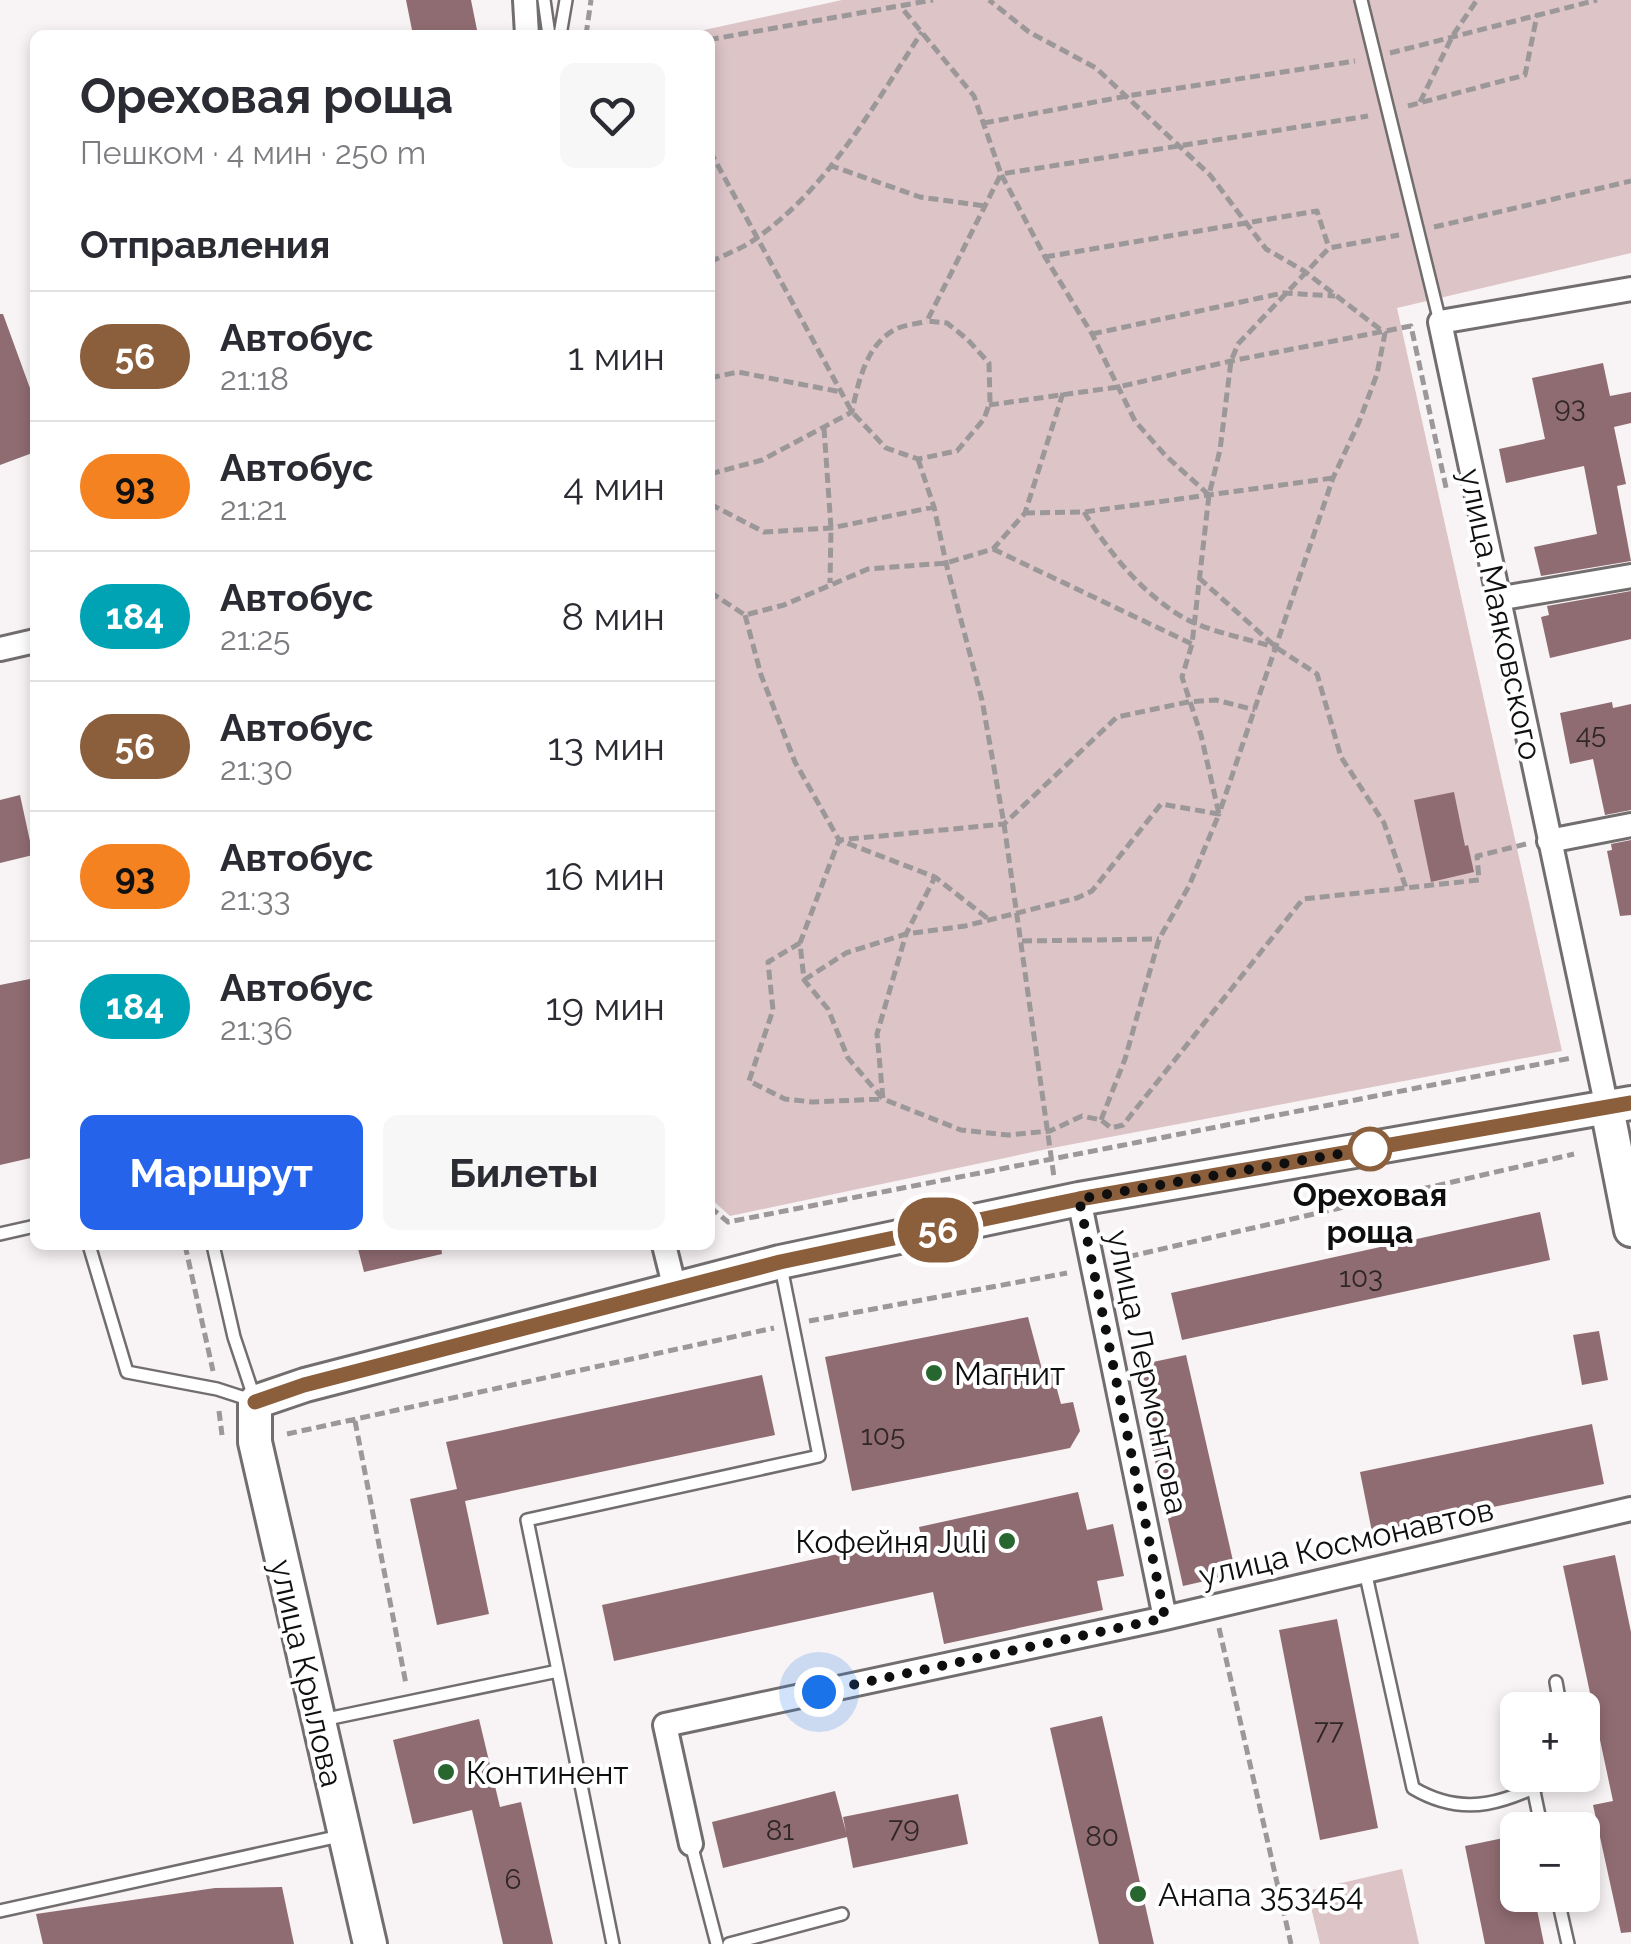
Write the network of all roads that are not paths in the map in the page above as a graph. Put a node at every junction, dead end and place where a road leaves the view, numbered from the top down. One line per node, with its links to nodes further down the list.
1 (524, 0): 5 (street)
2 (544, 0): 6 (lane)
3 (566, 0): 7 (lane)
4 (1361, 0): 9 (lane, улица Маяковского)
5 (527, 30)
6 (548, 30)
7 (561, 30)
8 (1631, 289): 9 (street)
9 (1440, 322): 11 (street, улица Маяковского)
10 (1631, 576): 11 (street)
11 (1497, 599): 15 (street, улица Маяковского)
12 (30, 642): 13 (street)
13 (0, 649)
14 (1631, 825): 15 (street)
15 (1548, 842): 16 (street, улица Маяковского)
16 (1619, 1106): 17 (street); 19 (street, улица Маяковского)
17 (1068, 1202): 24 (street); 29 (street, улица Лермонтова)
18 (30, 1227): 20 (lane)
19 (1631, 1230)
20 (0, 1234)
21 (91, 1250): 26 (lane)
22 (213, 1250): 26 (lane)
23 (665, 1250): 25 (street)
24 (780, 1262): 25 (street); 30 (lane)
25 (675, 1289): 26 (street)
26 (255, 1402): 33 (street, улица Крылова)
27 (1631, 1509): 28 (street, улица Космонавтов)
28 (1366, 1571): 29 (street, улица Космонавтов); 34 (lane)
29 (1165, 1618): 36 (street, улица Космонавтов)
30 (558, 1671): 33 (lane); 41 (lane)
31 (1556, 1682): 32 (lane)
32 (1557, 1692)
33 (318, 1720): 35 (street, улица Крылова)
34 (1522, 1792)
35 (344, 1836): 37 (lane); 40 (street, улица Крылова)
36 (691, 1844): 42 (lane)
37 (0, 1911)
38 (1561, 1912): 44 (lane)
39 (842, 1914): 43 (lane)
40 (370, 1944)
41 (614, 1944)
42 (717, 1944)
43 (728, 1944)
44 (1568, 1944)

